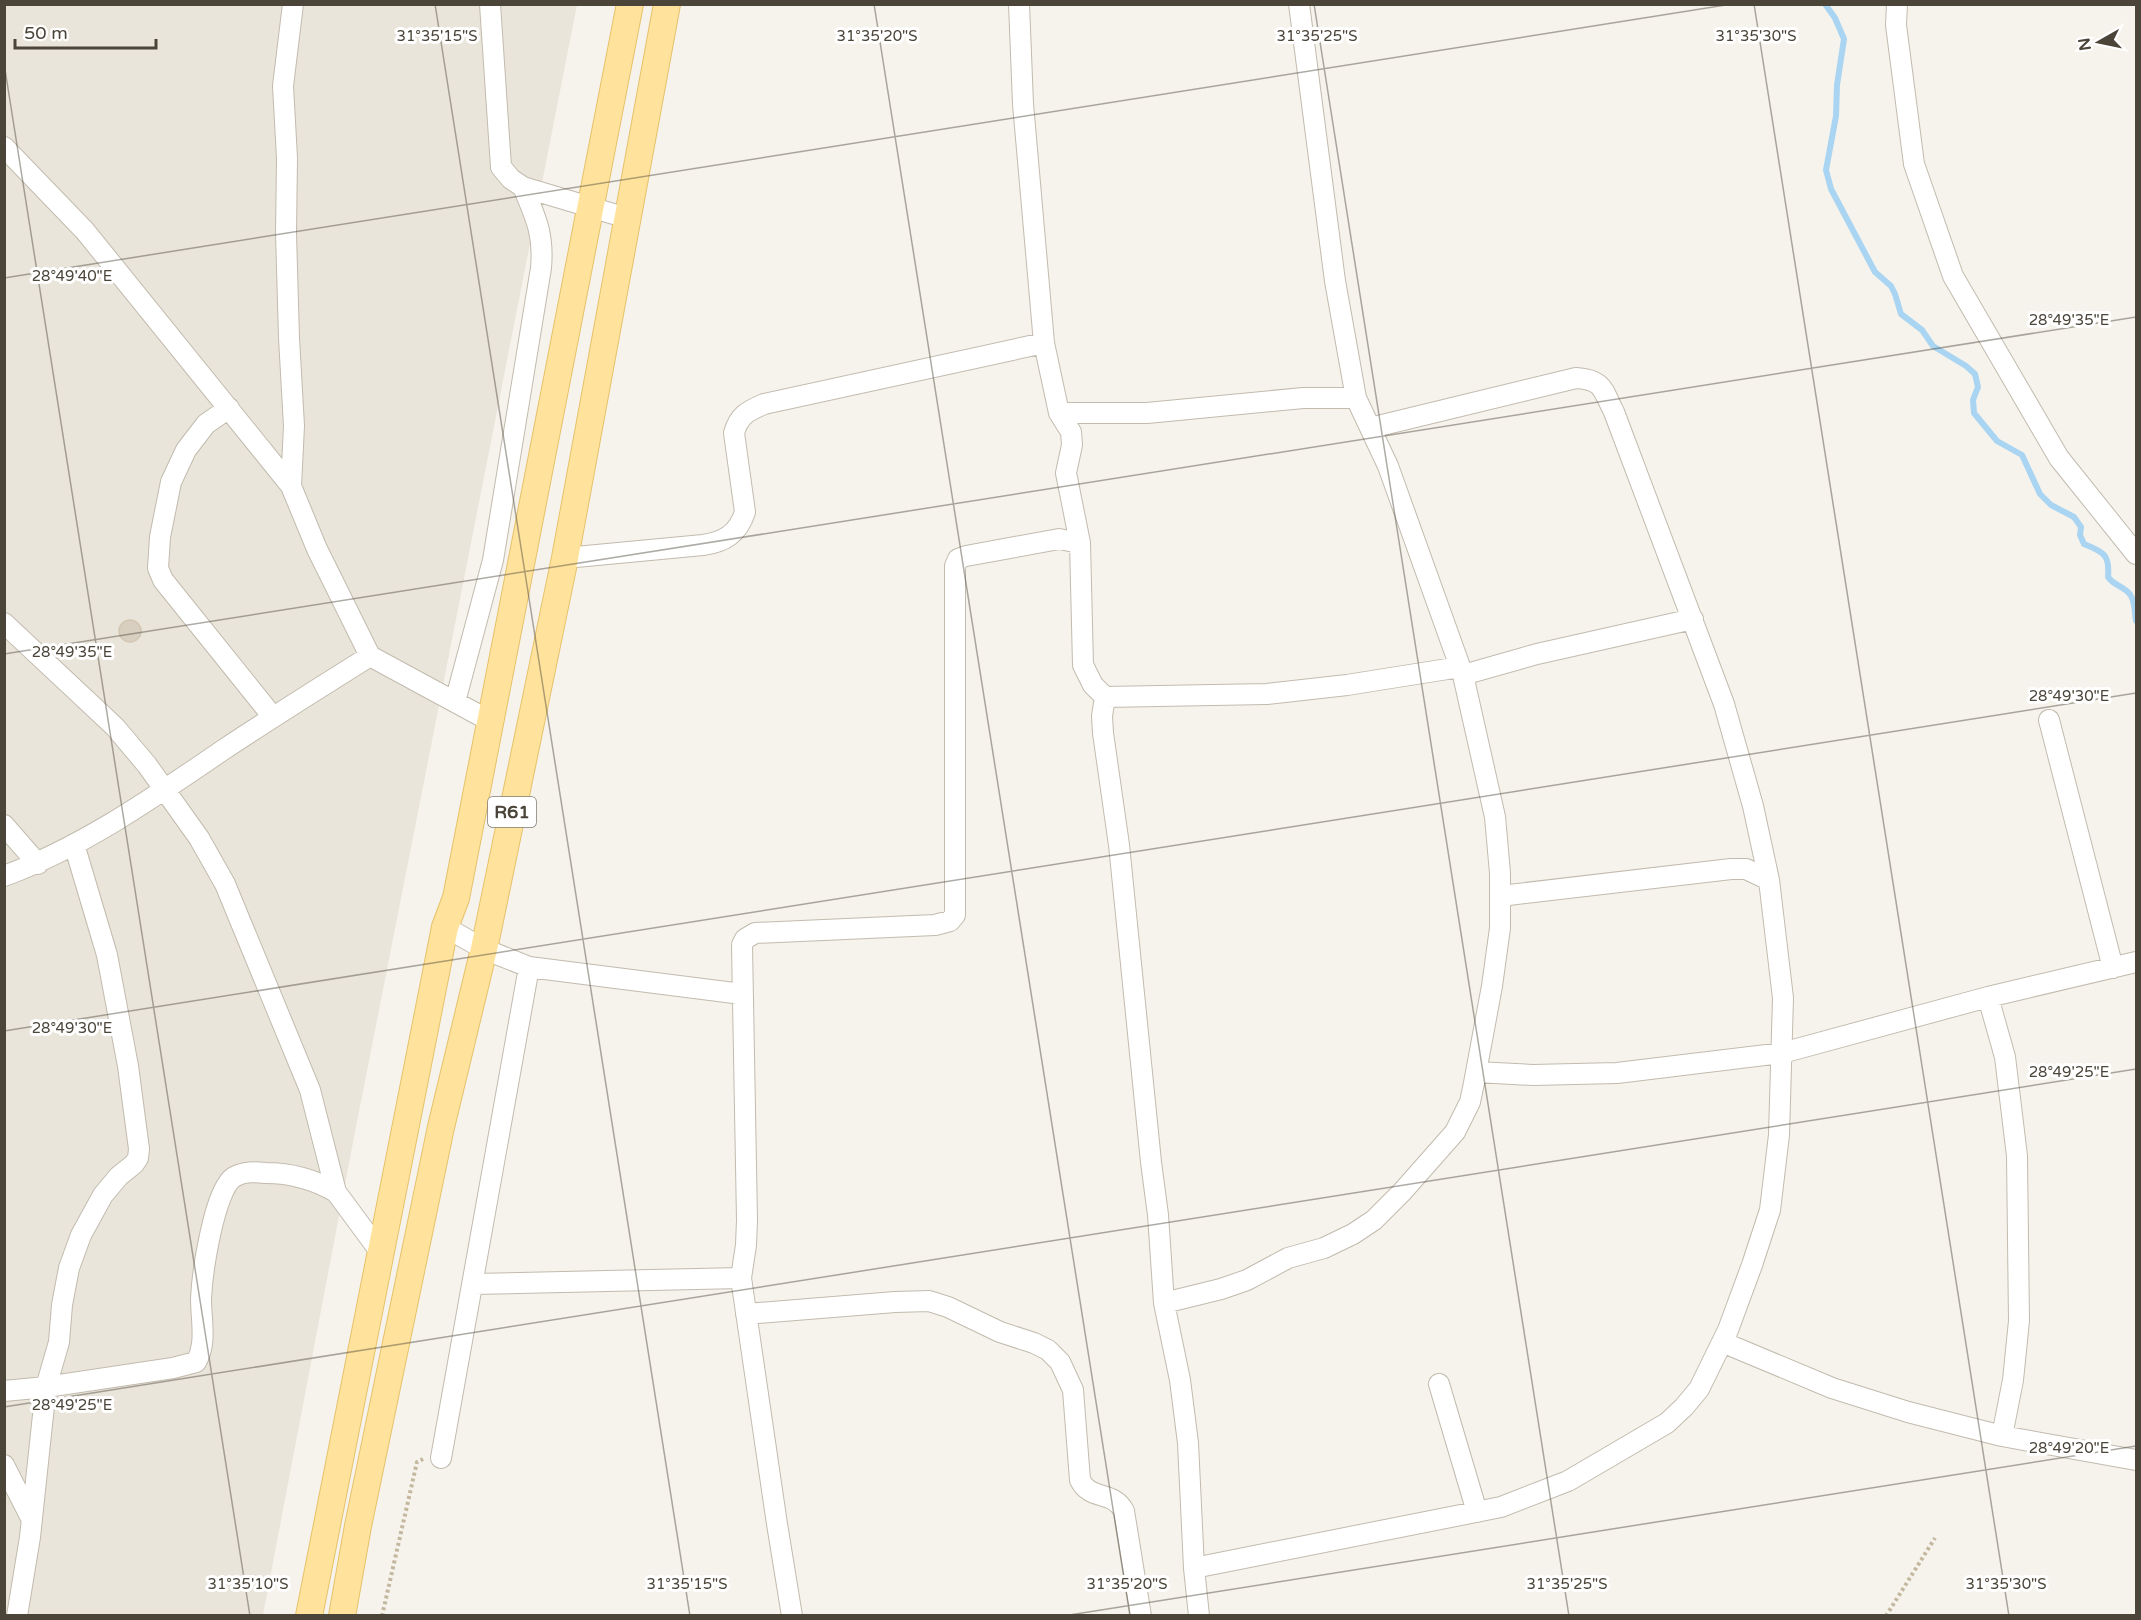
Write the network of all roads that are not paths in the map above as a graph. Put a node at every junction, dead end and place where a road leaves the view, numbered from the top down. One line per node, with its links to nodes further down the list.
1 (293, 4): 17 (street)
2 (490, 4): 9 (street)
3 (630, 4): 10 (main road, R61)
4 (667, 4): 11 (main road, R61)
5 (1019, 4): 12 (street)
6 (1299, 4): 13 (street)
7 (1897, 4): 19 (street)
8 (4, 147): 14 (street)
9 (523, 188): 10 (street); 26 (street)
10 (590, 206): 11 (street); 29 (main road, R61)
11 (627, 219): 20 (main road, R61)
12 (1044, 343): 15 (street); 20 (street)
13 (1356, 398): 15 (street); 16 (street)
14 (229, 408): 17 (street); 27 (street)
15 (1059, 413): 18 (street)
16 (1370, 428): 21 (street); 24 (street)
17 (291, 486): 23 (street)
18 (1080, 543): 25 (street); 42 (street)
19 (2136, 554)
20 (565, 558): 38 (main road, R61)
21 (1693, 619): 24 (street); 35 (street)
22 (4, 623): 30 (street)
23 (370, 656): 26 (street); 27 (street)
24 (1461, 671): 25 (street); 36 (street)
25 (1105, 697): 50 (street)
26 (455, 702): 29 (street)
27 (273, 717): 30 (street)
28 (2049, 720): 41 (street)
29 (490, 721): 37 (main road, R61)
30 (165, 790): 32 (street); 46 (street)
31 (4, 825): 33 (street)
32 (74, 844): 33 (street); 54 (street)
33 (38, 864): 34 (street)
34 (4, 876)
35 (1769, 880): 36 (street); 44 (street)
36 (1500, 896): 45 (street)
37 (445, 927): 38 (street); 47 (main road, R61)
38 (484, 949): 40 (street); 65 (main road, R61)
39 (2136, 962): 41 (street)
40 (528, 967): 42 (street); 49 (street)
41 (2113, 968): 43 (street)
42 (742, 994): 48 (street)
43 (1988, 997): 44 (street); 56 (street)
44 (1782, 1053): 45 (street); 52 (street)
45 (1476, 1072): 50 (street)
46 (336, 1192): 47 (street); 54 (street)
47 (381, 1253): 64 (main road, R61)
48 (741, 1278): 49 (street); 51 (street)
49 (472, 1284): 57 (street)
50 (1164, 1303): 62 (street)
51 (746, 1314): 66 (street); 67 (street)
52 (1722, 1342): 56 (street); 60 (street)
53 (1439, 1384): 60 (street)
54 (46, 1387): 55 (street); 61 (street)
55 (4, 1391)
56 (2002, 1436): 58 (street)
57 (441, 1458)
58 (2136, 1460)
59 (4, 1465): 61 (street)
60 (1477, 1512): 62 (street)
61 (32, 1520): 63 (street)
62 (1194, 1568): 68 (street)
63 (17, 1616)
64 (309, 1616)
65 (342, 1616)
66 (792, 1616)
67 (1141, 1616)
68 (1199, 1616)

